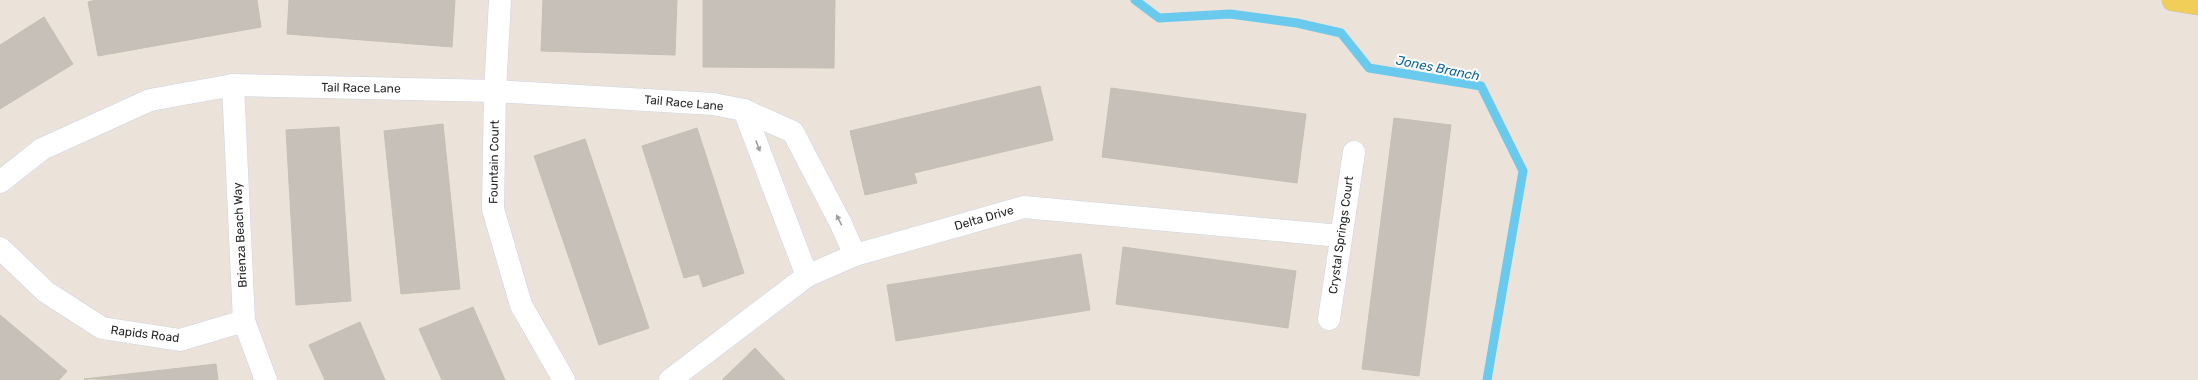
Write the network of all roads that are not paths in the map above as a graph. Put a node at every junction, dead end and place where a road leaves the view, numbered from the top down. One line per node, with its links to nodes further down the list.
1 (500, 0): 5 (street, Fountain Court)
2 (2173, 0): 3 (main road)
3 (2198, 4)
4 (233, 85): 5 (street, Tail Race Lane); 8 (street, Tail Race Lane); 14 (street, Brienza Beach Way)
5 (495, 91): 6 (street, Tail Race Lane); 16 (street, Fountain Court)
6 (744, 110): 11 (street, Tail Race Lane, one-way to 6); 12 (street, one-way to 12)
7 (1354, 152): 9 (street, Crystal Springs Court)
8 (0, 182)
9 (1340, 236): 11 (street, Delta Drive); 13 (street, Crystal Springs Court)
10 (0, 248): 14 (street, Rapids Road)
11 (855, 255): 12 (street, Delta Drive)
12 (808, 276): 17 (street, Delta Drive)
13 (1329, 319)
14 (244, 321): 15 (street, Brienza Beach Way)
15 (266, 380)
16 (564, 380)
17 (670, 380)

